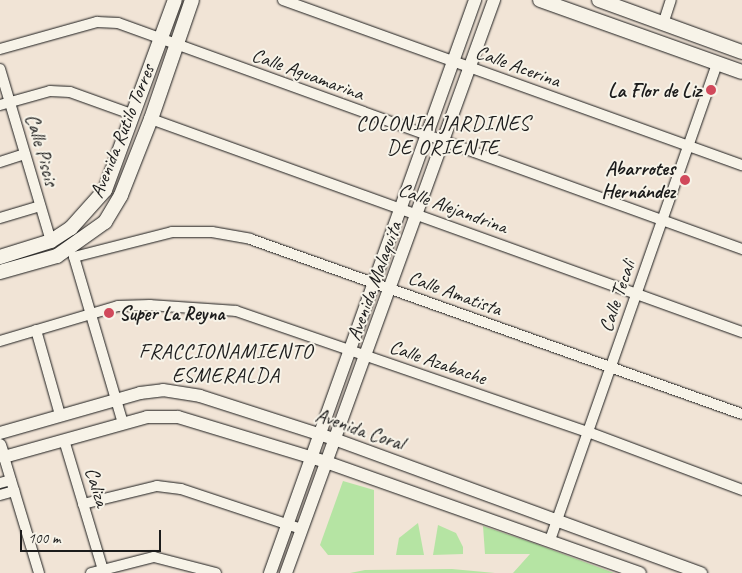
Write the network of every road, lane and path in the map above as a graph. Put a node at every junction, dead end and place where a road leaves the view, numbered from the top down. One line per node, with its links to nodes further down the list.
1 (175, 0): 10 (main road, Avenida Rutilo Torres)
2 (192, 0): 11 (main road, Avenida Rutilo Torres)
3 (282, 0): 14 (street, Calle Acerina)
4 (476, 0): 14 (street, Avenida Malaquita)
5 (494, 0): 16 (street, Avenida Malaquita)
6 (540, 0): 15 (main road)
7 (599, 0): 9 (main road)
8 (671, 0): 9 (street)
9 (663, 24): 13 (main road)
10 (162, 40): 11 (street, Calle Aguamarina); 12 (street, Calle Aguamarina); 20 (main road, Avenida Rutilo Torres)
11 (177, 46): 21 (main road, Avenida Rutilo Torres); 22 (street, Calle Aguamarina)
12 (0, 49)
13 (742, 52)
14 (453, 61): 16 (street, Calle Acerina); 22 (street, Avenida Malaquita)
15 (717, 64): 18 (main road); 24 (street, Calle Tecali)
16 (470, 67): 23 (street, Avenida Malaquita); 24 (street, Calle Acerina)
17 (0, 69): 19 (street, Calle Piscis)
18 (742, 72)
19 (5, 104): 20 (street); 25 (street, Calle Piscis)
20 (134, 115): 33 (main road, Avenida Rutilo Torres)
21 (151, 119): 29 (street, Calle Alejandrina); 35 (main road, Avenida Rutilo Torres)
22 (427, 136): 23 (street, Calle Aguamarina); 29 (street, Avenida Malaquita)
23 (444, 142): 30 (street, Avenida Malaquita); 32 (street, Calle Aguamarina)
24 (688, 145): 27 (street, Calle Acerina); 32 (street, Calle Tecali)
25 (25, 154): 26 (street); 28 (street, Calle Piscis)
26 (0, 162)
27 (742, 164)
28 (40, 206): 31 (street); 33 (street, Calle Piscis)
29 (401, 207): 30 (street, Calle Alejandrina); 38 (street, Avenida Malaquita)
30 (418, 214): 39 (street, Avenida Malaquita); 40 (street, Calle Alejandrina)
31 (0, 218)
32 (662, 220): 34 (street, Calle Aguamarina); 40 (street, Calle Tecali)
33 (51, 241): 36 (main road, Avenida Rutilo Torres)
34 (742, 249)
35 (71, 254): 37 (main road, Avenida Rutilo Torres); 38 (street, Calle Amatista); 41 (street)
36 (0, 257)
37 (0, 272)
38 (374, 282): 39 (street, Calle Amatista); 45 (street, Avenida Malaquita)
39 (390, 288): 46 (street, Avenida Malaquita); 47 (street, Calle Amatista)
40 (636, 294): 43 (street, Calle Alejandrina); 47 (street, Calle Tecali)
41 (91, 314): 42 (street, Calle Azabache); 45 (street, Calle Azabache); 48 (street)
42 (36, 330): 44 (street, Calle Azabache); 50 (street)
43 (742, 332)
44 (0, 341)
45 (350, 350): 46 (street, Calle Azabache); 54 (street, Avenida Malaquita)
46 (367, 355): 52 (street, Calle Azabache); 55 (street, Avenida Malaquita)
47 (610, 367): 49 (street, Calle Amatista); 52 (street, Calle Tecali)
48 (116, 399): 50 (street, Avenida Coral); 51 (street); 54 (street, Avenida Coral)
49 (742, 414)
50 (60, 415): 53 (street, Avenida Coral)
51 (123, 423): 56 (street); 58 (street)
52 (588, 432): 63 (street, Calle Azabache); 68 (street, Calle Tecali)
53 (0, 433)
54 (320, 434): 55 (street, Avenida Coral); 58 (street, Avenida Malaquita)
55 (334, 439): 59 (street, Avenida Malaquita); 60 (street, Avenida Coral)
56 (64, 440): 57 (street); 67 (street, Caliza)
57 (2, 451): 61 (street)
58 (312, 458): 59 (street); 69 (street, Avenida Malaquita)
59 (326, 462): 66 (street); 70 (street, Avenida Malaquita)
60 (429, 473): 66 (street); 68 (street, Avenida Coral)
61 (11, 480): 62 (street); 64 (street)
62 (0, 484)
63 (742, 490)
64 (14, 492): 65 (street); 73 (street)
65 (0, 495)
66 (423, 495): 71 (street)
67 (83, 504): 69 (street); 72 (street, Caliza)
68 (556, 520): 71 (street, Calle Tecali); 79 (street, Avenida Coral)
69 (288, 524): 70 (street); 76 (street, Avenida Malaquita)
70 (301, 528): 77 (street, Avenida Malaquita)
71 (550, 540): 78 (street)
72 (104, 571): 74 (street); 75 (street)
73 (39, 573)
74 (92, 573)
75 (216, 573)
76 (270, 573)
77 (286, 573)
78 (640, 573)
79 (701, 573)

